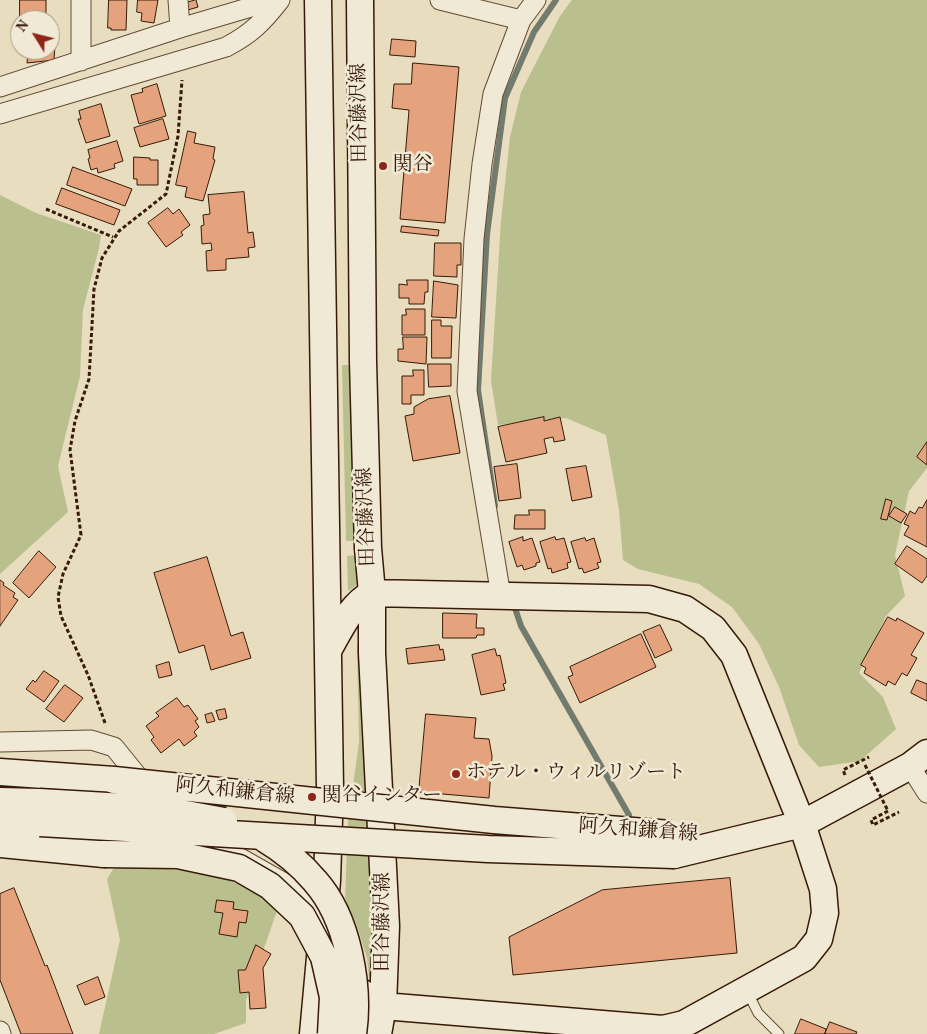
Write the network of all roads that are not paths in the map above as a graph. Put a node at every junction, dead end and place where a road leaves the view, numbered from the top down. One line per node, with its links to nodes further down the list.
1 (81, 0): 11 (street)
2 (178, 0): 10 (street)
3 (275, 0): 10 (street)
4 (280, 0): 13 (street)
5 (318, 0): 16 (main road, 田谷藤沢線)
6 (360, 0): 14 (main road, 田谷藤沢線)
7 (440, 0): 9 (street)
8 (536, 0): 9 (street)
9 (521, 20): 15 (street)
10 (180, 28): 11 (street)
11 (81, 61): 12 (street)
12 (0, 87)
13 (0, 114)
14 (372, 592): 15 (main road); 16 (main road); 30 (main road, 田谷藤沢線)
15 (501, 596): 24 (main road)
16 (330, 646): 27 (main road, 田谷藤沢線)
17 (0, 742): 27 (street)
18 (918, 760): 20 (street); 24 (main road, 阿久和鎌倉線)
19 (0, 772): 26 (main road, 阿久和鎌倉線, bridge)
20 (927, 793)
21 (0, 801): 22 (main road)
22 (39, 812): 23 (main road, 阿久和鎌倉線); 26 (main road, 阿久和鎌倉線, bridge); 33 (main road, bridge)
23 (0, 820)
24 (802, 824): 26 (main road, 阿久和鎌倉線); 29 (main road)
25 (0, 844): 32 (main road, bridge)
26 (673, 844)
27 (325, 906): 28 (main road, 田谷藤沢線)
28 (320, 962): 30 (main road); 31 (main road, 田谷藤沢線)
29 (746, 990): 30 (main road); 35 (lane)
30 (383, 1006): 34 (main road, 田谷藤沢線)
31 (313, 1034)
32 (331, 1034)
33 (353, 1034)
34 (378, 1034)
35 (779, 1034)

